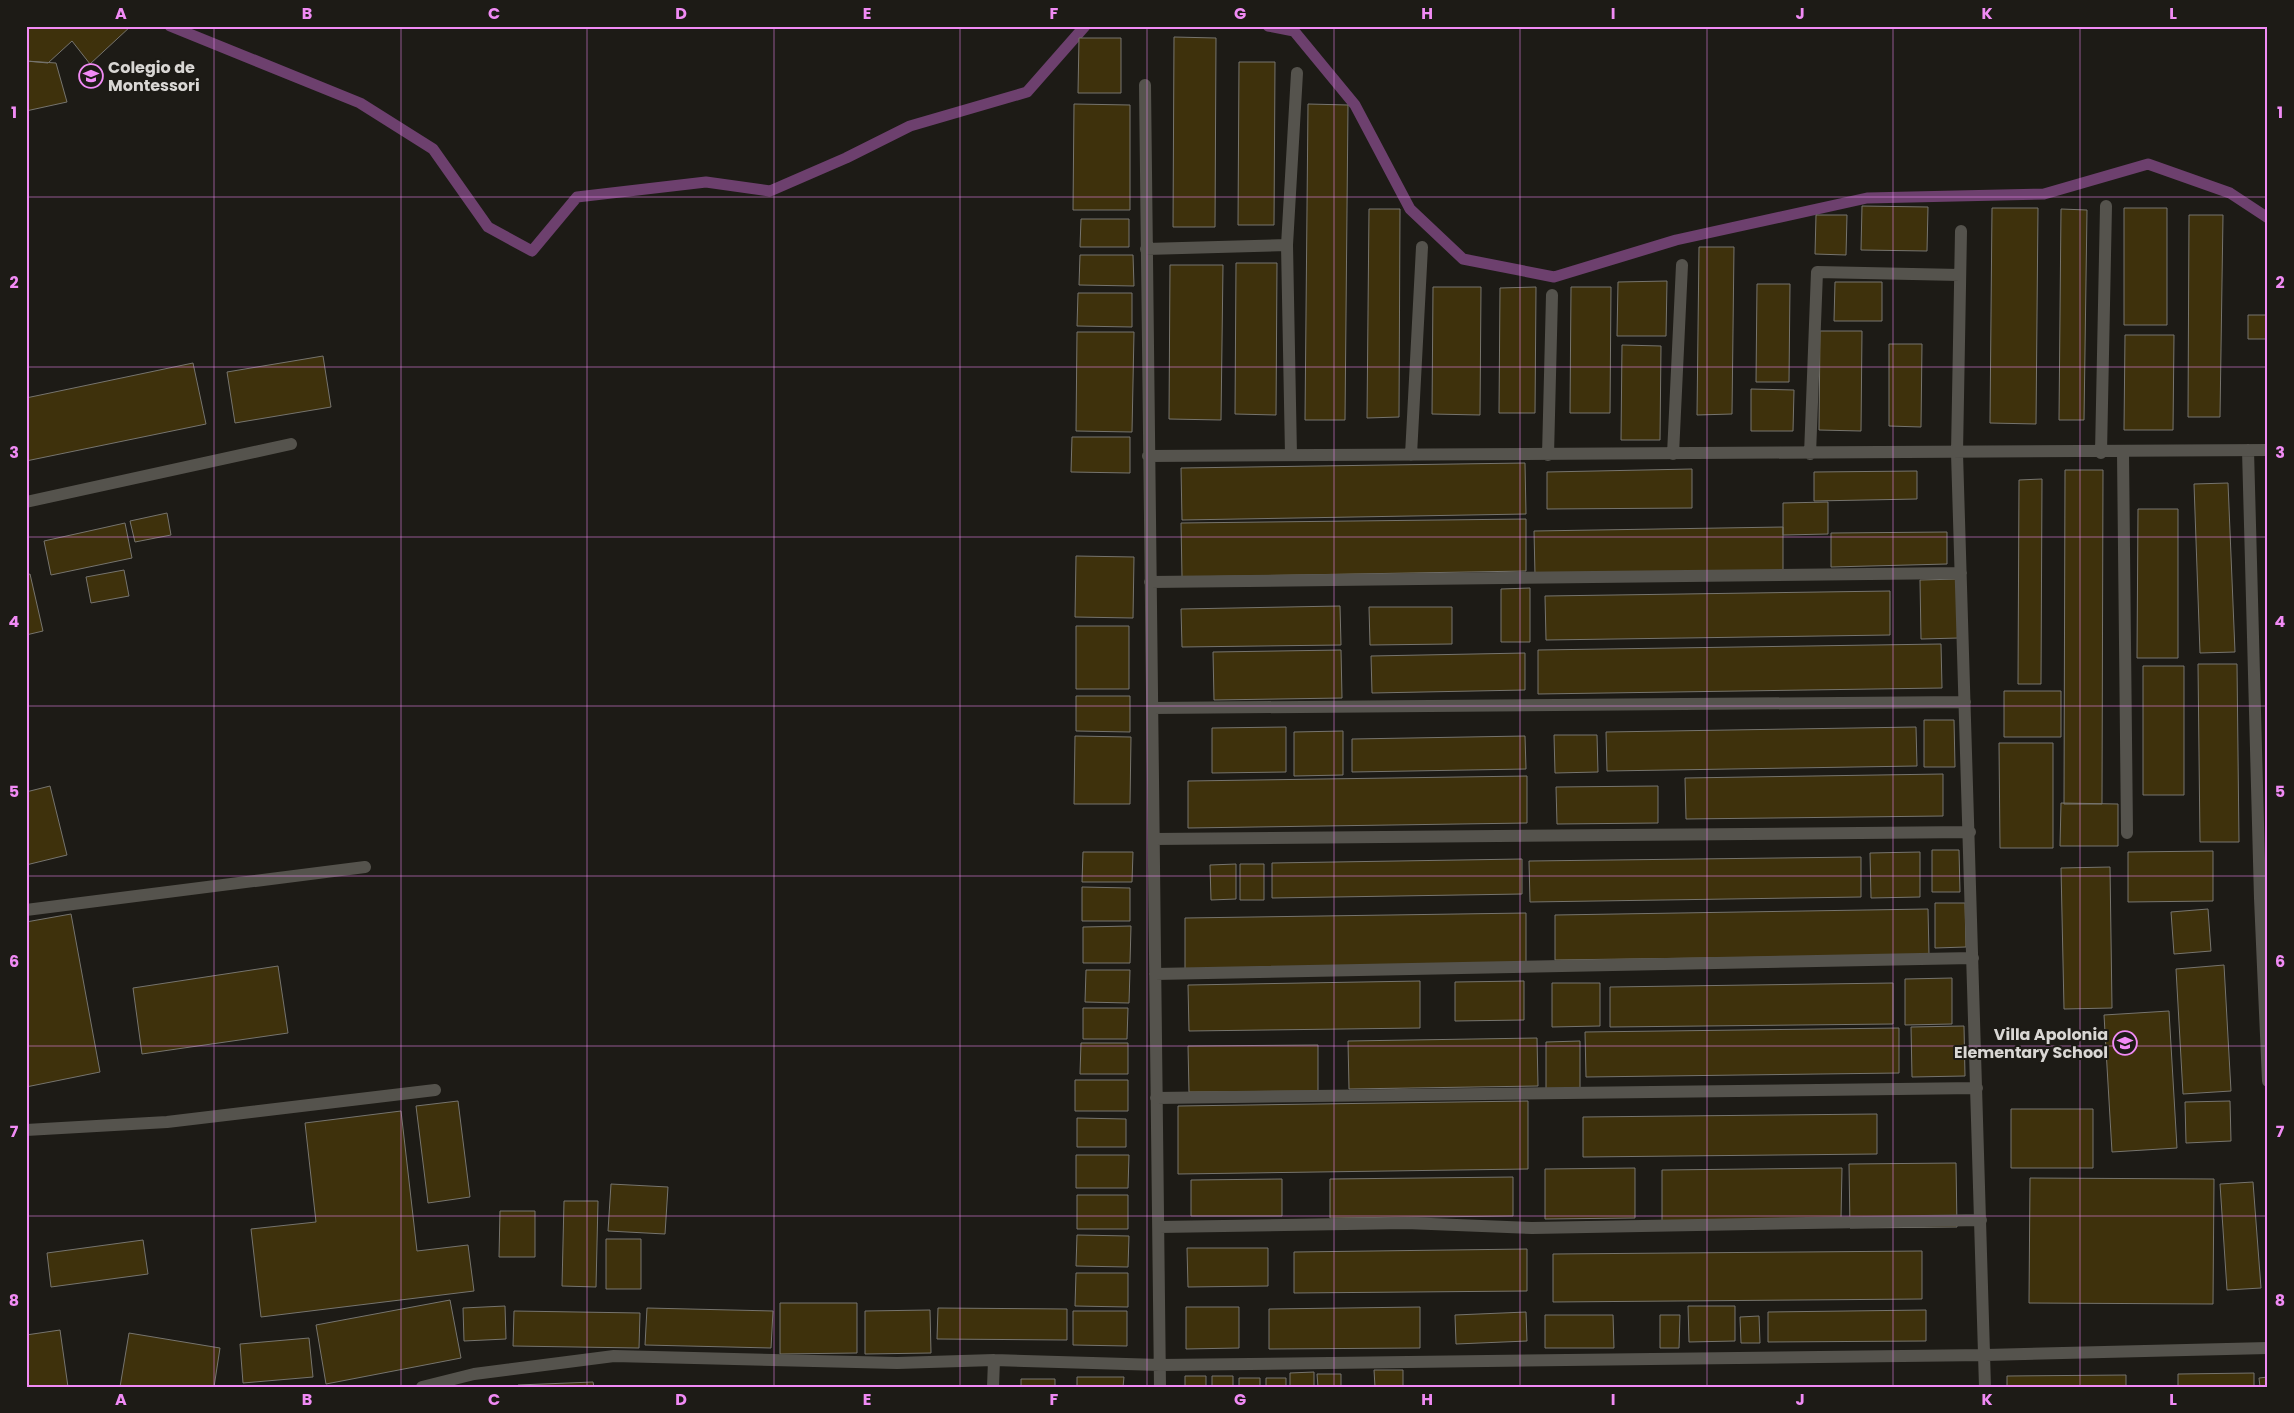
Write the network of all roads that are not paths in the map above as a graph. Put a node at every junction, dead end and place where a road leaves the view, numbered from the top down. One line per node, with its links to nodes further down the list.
1 (1296, 73): 5 (street)
2 (1145, 85): 7 (street)
3 (2106, 206): 15 (street)
4 (1962, 231): 9 (street)
5 (1288, 246): 7 (street); 19 (street)
6 (1422, 247): 20 (street)
7 (1146, 249): 22 (street)
8 (1682, 265): 17 (street)
9 (1960, 275): 14 (street); 18 (street)
10 (1552, 295): 21 (street)
11 (291, 444): 23 (street)
12 (2248, 450): 13 (street); 16 (street); 35 (street)
13 (2268, 450)
14 (1958, 453): 15 (street); 18 (street); 24 (street)
15 (2101, 453): 16 (street)
16 (2123, 453): 29 (street)
17 (1673, 454): 18 (street); 21 (street)
18 (1810, 454)
19 (1291, 455): 20 (street); 22 (street)
20 (1411, 455): 21 (street)
21 (1548, 455)
22 (1148, 456): 25 (street)
23 (26, 502)
24 (1962, 573): 25 (street); 26 (street)
25 (1150, 582): 27 (street)
26 (1965, 702): 27 (street); 28 (street)
27 (1152, 708): 30 (street)
28 (1970, 832): 30 (street); 33 (street)
29 (2127, 834)
30 (1154, 839): 34 (street)
31 (365, 867): 32 (street)
32 (26, 910)
33 (1973, 958): 34 (street); 36 (street)
34 (1155, 974): 38 (street)
35 (2268, 1081)
36 (1977, 1088): 38 (street); 40 (street)
37 (435, 1090): 39 (street)
38 (1156, 1098): 41 (street)
39 (26, 1130)
40 (1981, 1220): 41 (street); 43 (street)
41 (1159, 1227): 45 (street)
42 (2268, 1348): 43 (street)
43 (1986, 1354): 45 (street); 49 (street)
44 (994, 1360): 45 (street); 46 (street); 47 (street)
45 (1160, 1365): 48 (street)
46 (422, 1387)
47 (993, 1387)
48 (1160, 1387)
49 (1985, 1387)

